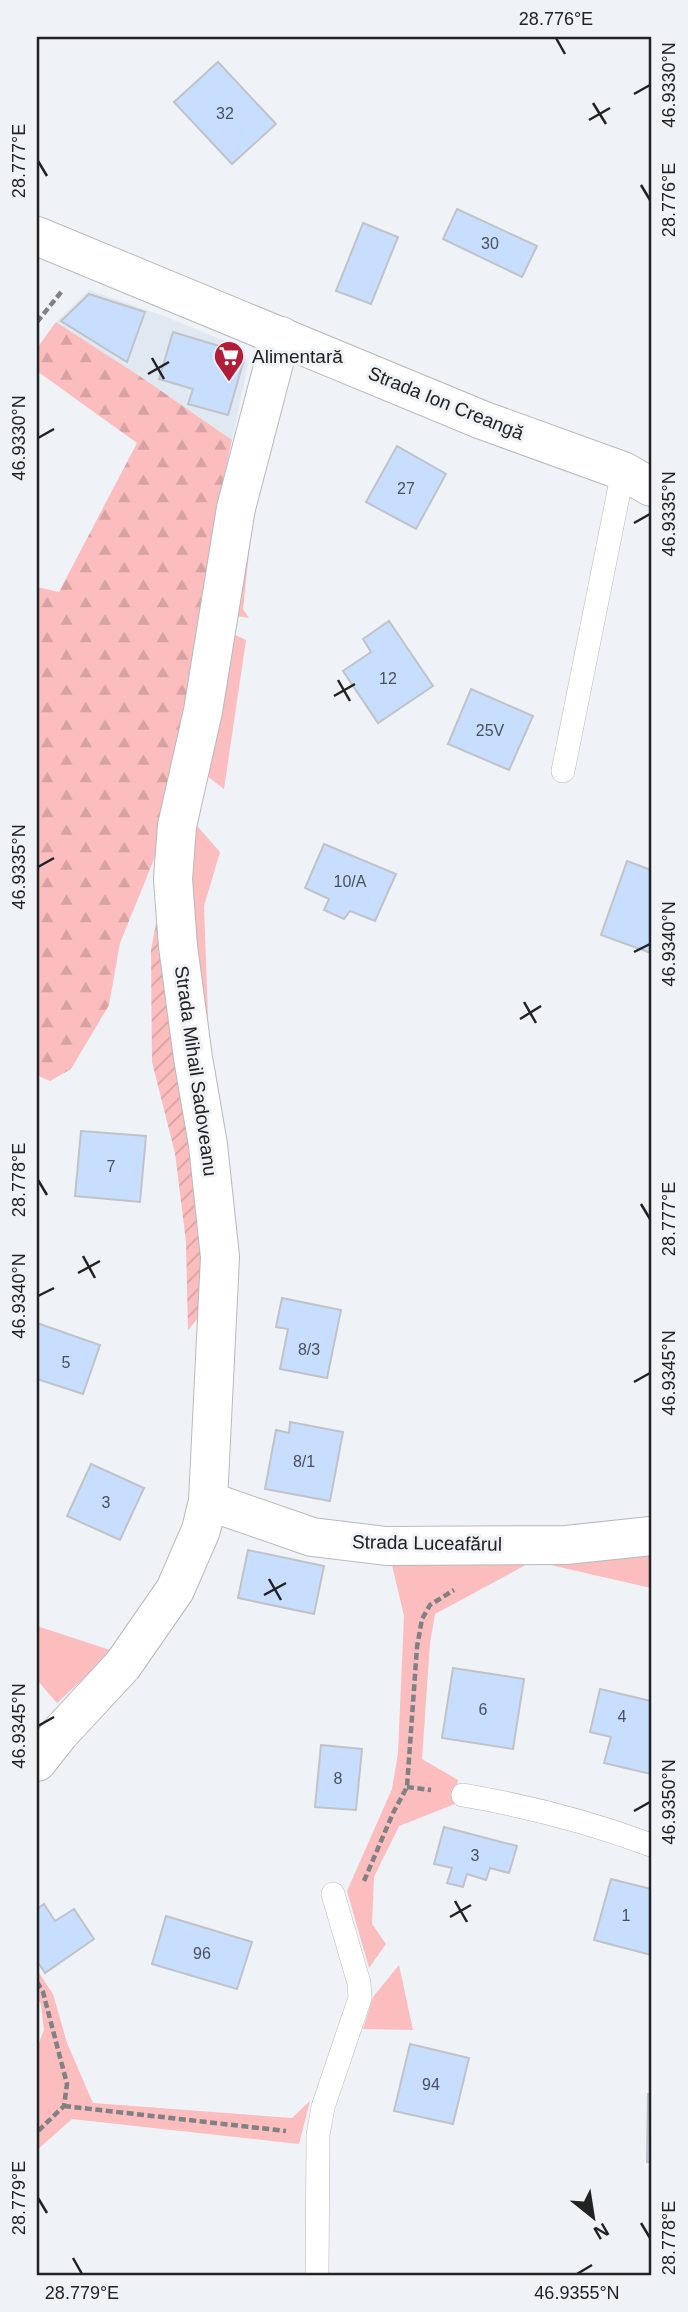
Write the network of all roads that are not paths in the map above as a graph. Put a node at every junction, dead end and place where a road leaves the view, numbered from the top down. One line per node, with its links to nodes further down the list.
1 (37, 236): 2 (street, Strada Ion Creangă)
2 (281, 336): 3 (street, Strada Ion Creangă); 5 (street, Strada Mihail Sadoveanu)
3 (637, 479): 4 (lane, Strada Ion Creangă)
4 (563, 771)
5 (208, 1501): 6 (street, Strada Luceafărul); 7 (street, Strada Mihail Sadoveanu)
6 (651, 1536)
7 (37, 1762)
8 (463, 1795): 9 (lane)
9 (651, 1845)
10 (333, 1894): 11 (lane)
11 (317, 2275)

